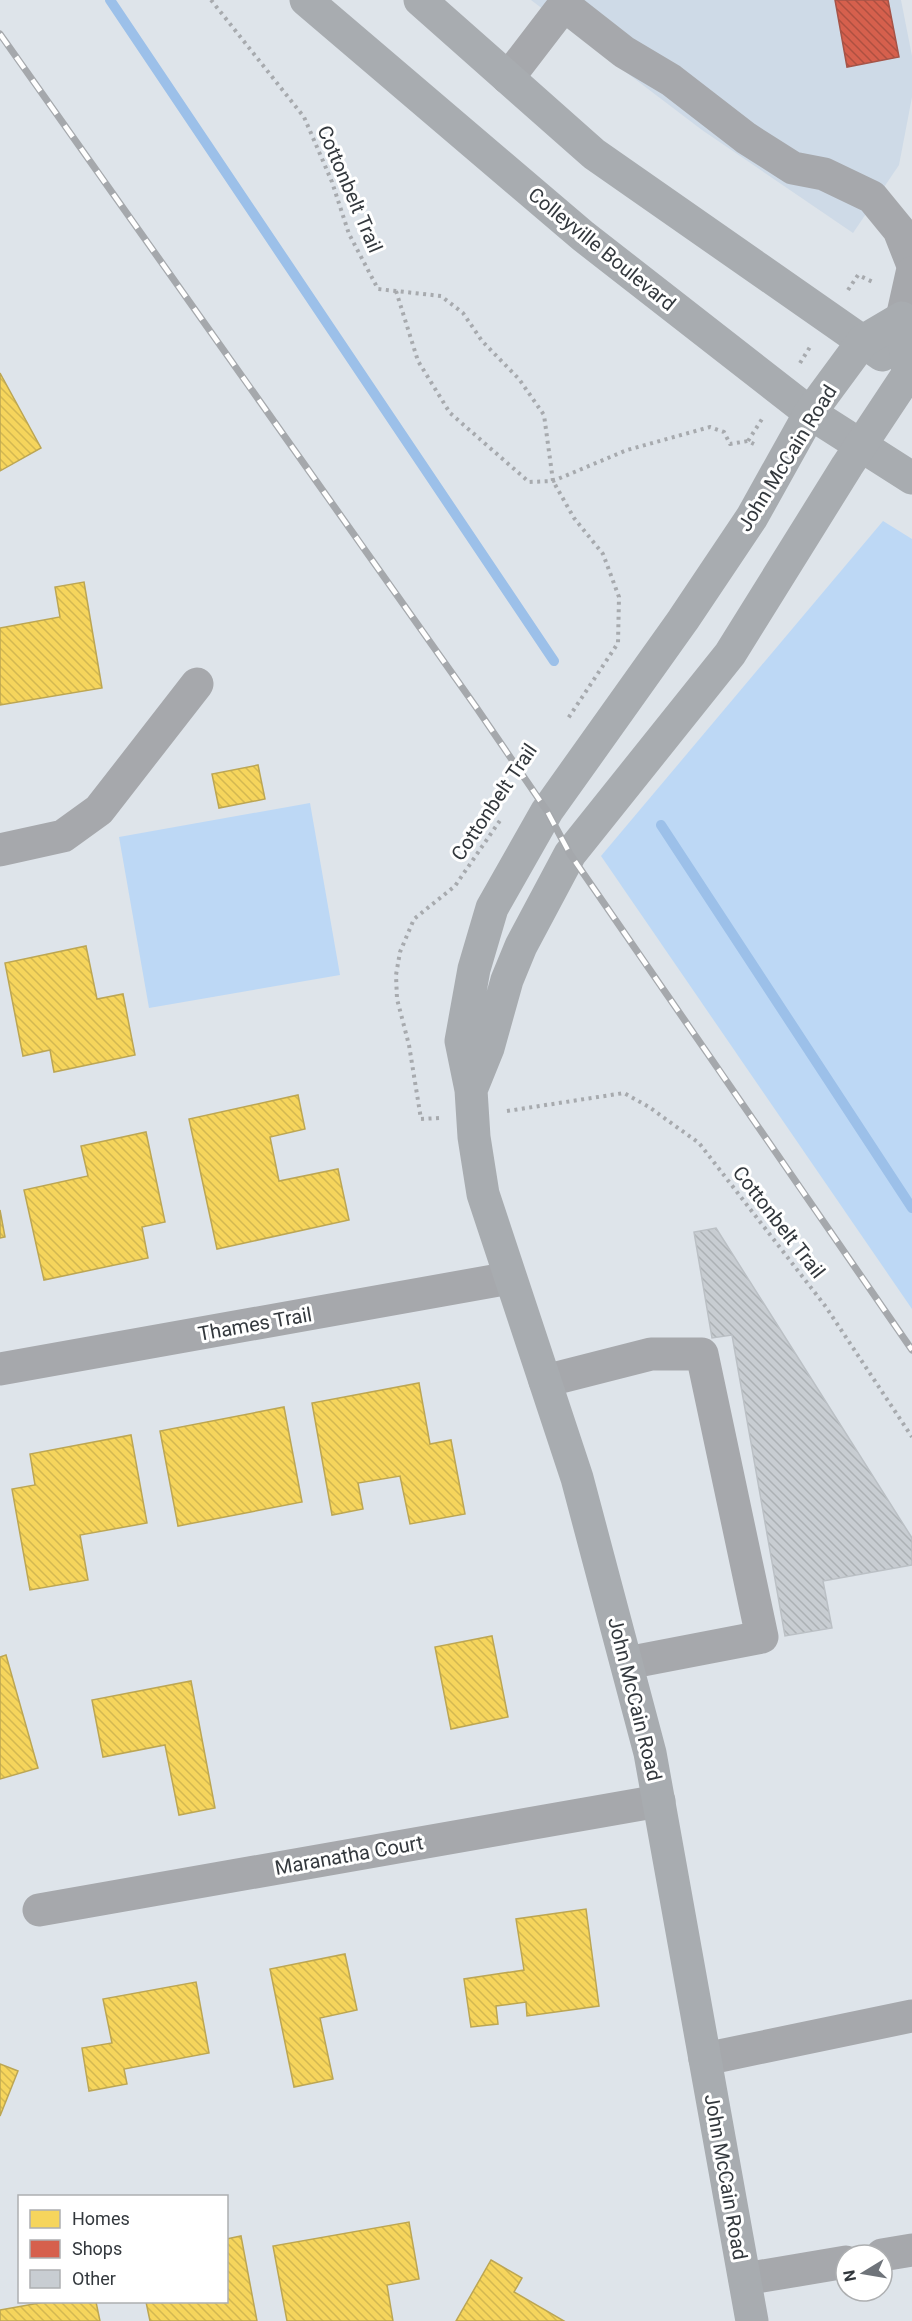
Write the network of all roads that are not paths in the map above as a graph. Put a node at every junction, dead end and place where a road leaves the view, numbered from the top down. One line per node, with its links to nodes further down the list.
1 (306, 0): 9 (main road, Colleyville Boulevard)
2 (420, 0): 3 (main road)
3 (508, 78): 4 (street); 7 (main road)
4 (912, 263)
5 (912, 273): 6 (street)
6 (902, 318): 7 (main road, John McCain Road); 8 (main road)
7 (863, 341): 8 (main road); 9 (main road, John McCain Road)
8 (910, 375): 10 (main road, John McCain Road)
9 (810, 413): 10 (main road, Colleyville Boulevard); 14 (main road, John McCain Road)
10 (860, 446): 11 (main road, Colleyville Boulevard); 14 (main road, John McCain Road)
11 (912, 478)
12 (196, 684): 13 (street)
13 (5, 848)
14 (472, 1102): 15 (main road, John McCain Road)
15 (510, 1278): 16 (street, Thames Trail); 17 (main road, John McCain Road)
16 (0, 1369)
17 (545, 1382): 18 (main road, John McCain Road); 18 (street)
18 (627, 1663): 19 (main road, John McCain Road)
19 (659, 1801): 20 (street, Maranatha Court); 22 (main road, John McCain Road)
20 (39, 1910)
21 (912, 2016): 22 (street)
22 (705, 2059): 26 (main road, John McCain Road)
23 (912, 2250): 24 (street)
24 (894, 2253)
25 (834, 2264): 26 (street)
26 (745, 2279): 27 (main road, John McCain Road)
27 (752, 2321)

